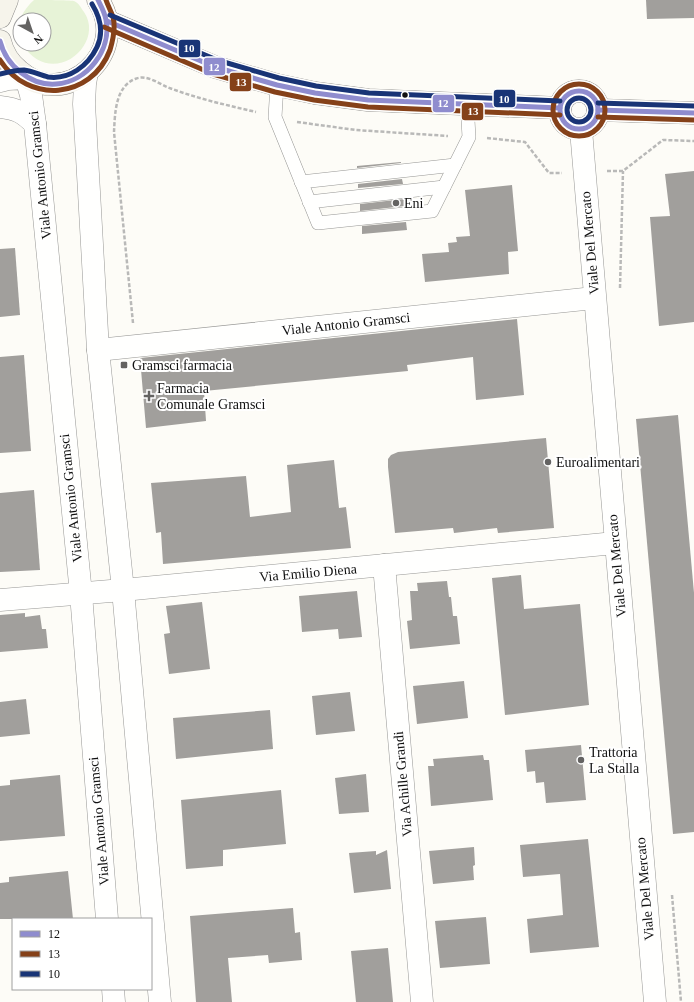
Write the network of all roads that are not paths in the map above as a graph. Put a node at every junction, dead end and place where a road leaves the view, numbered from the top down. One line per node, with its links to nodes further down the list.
1 (98, 0): 2 (main road)
2 (107, 21): 4 (main road); 7 (main road)
3 (0, 41): 5 (main road)
4 (87, 72): 5 (main road); 20 (street)
5 (26, 78): 6 (street); 13 (street, Viale Antonio Gramsci)
6 (0, 81)
7 (277, 85): 8 (main road); 16 (lane)
8 (467, 104): 10 (main road); 15 (lane)
9 (0, 107): 13 (street)
10 (560, 108): 11 (main road); 14 (main road)
11 (598, 110): 12 (main road); 14 (main road)
12 (694, 113)
13 (35, 124): 24 (street, Viale Antonio Gramsci)
14 (581, 130): 19 (street, Viale Del Mercato)
15 (455, 164): 16 (lane); 17 (lane)
16 (301, 182): 18 (lane)
17 (444, 187): 18 (lane); 18 (lane)
18 (309, 202)
19 (594, 298): 20 (street, Viale Antonio Gramsci); 21 (street, Viale Del Mercato)
20 (98, 350): 23 (street)
21 (615, 544): 22 (street, Via Emilio Diena); 31 (street, Viale Del Mercato)
22 (384, 565): 23 (street, Via Emilio Diena); 30 (street, Via Achille Grandi)
23 (123, 590): 24 (street, Via Emilio Diena); 29 (street)
24 (80, 594): 25 (street, Via Emilio Diena); 26 (street, Viale Antonio Gramsci)
25 (0, 600)
26 (107, 918)
27 (113, 990): 28 (street)
28 (114, 1002)
29 (160, 1002)
30 (422, 1002)
31 (655, 1002)

